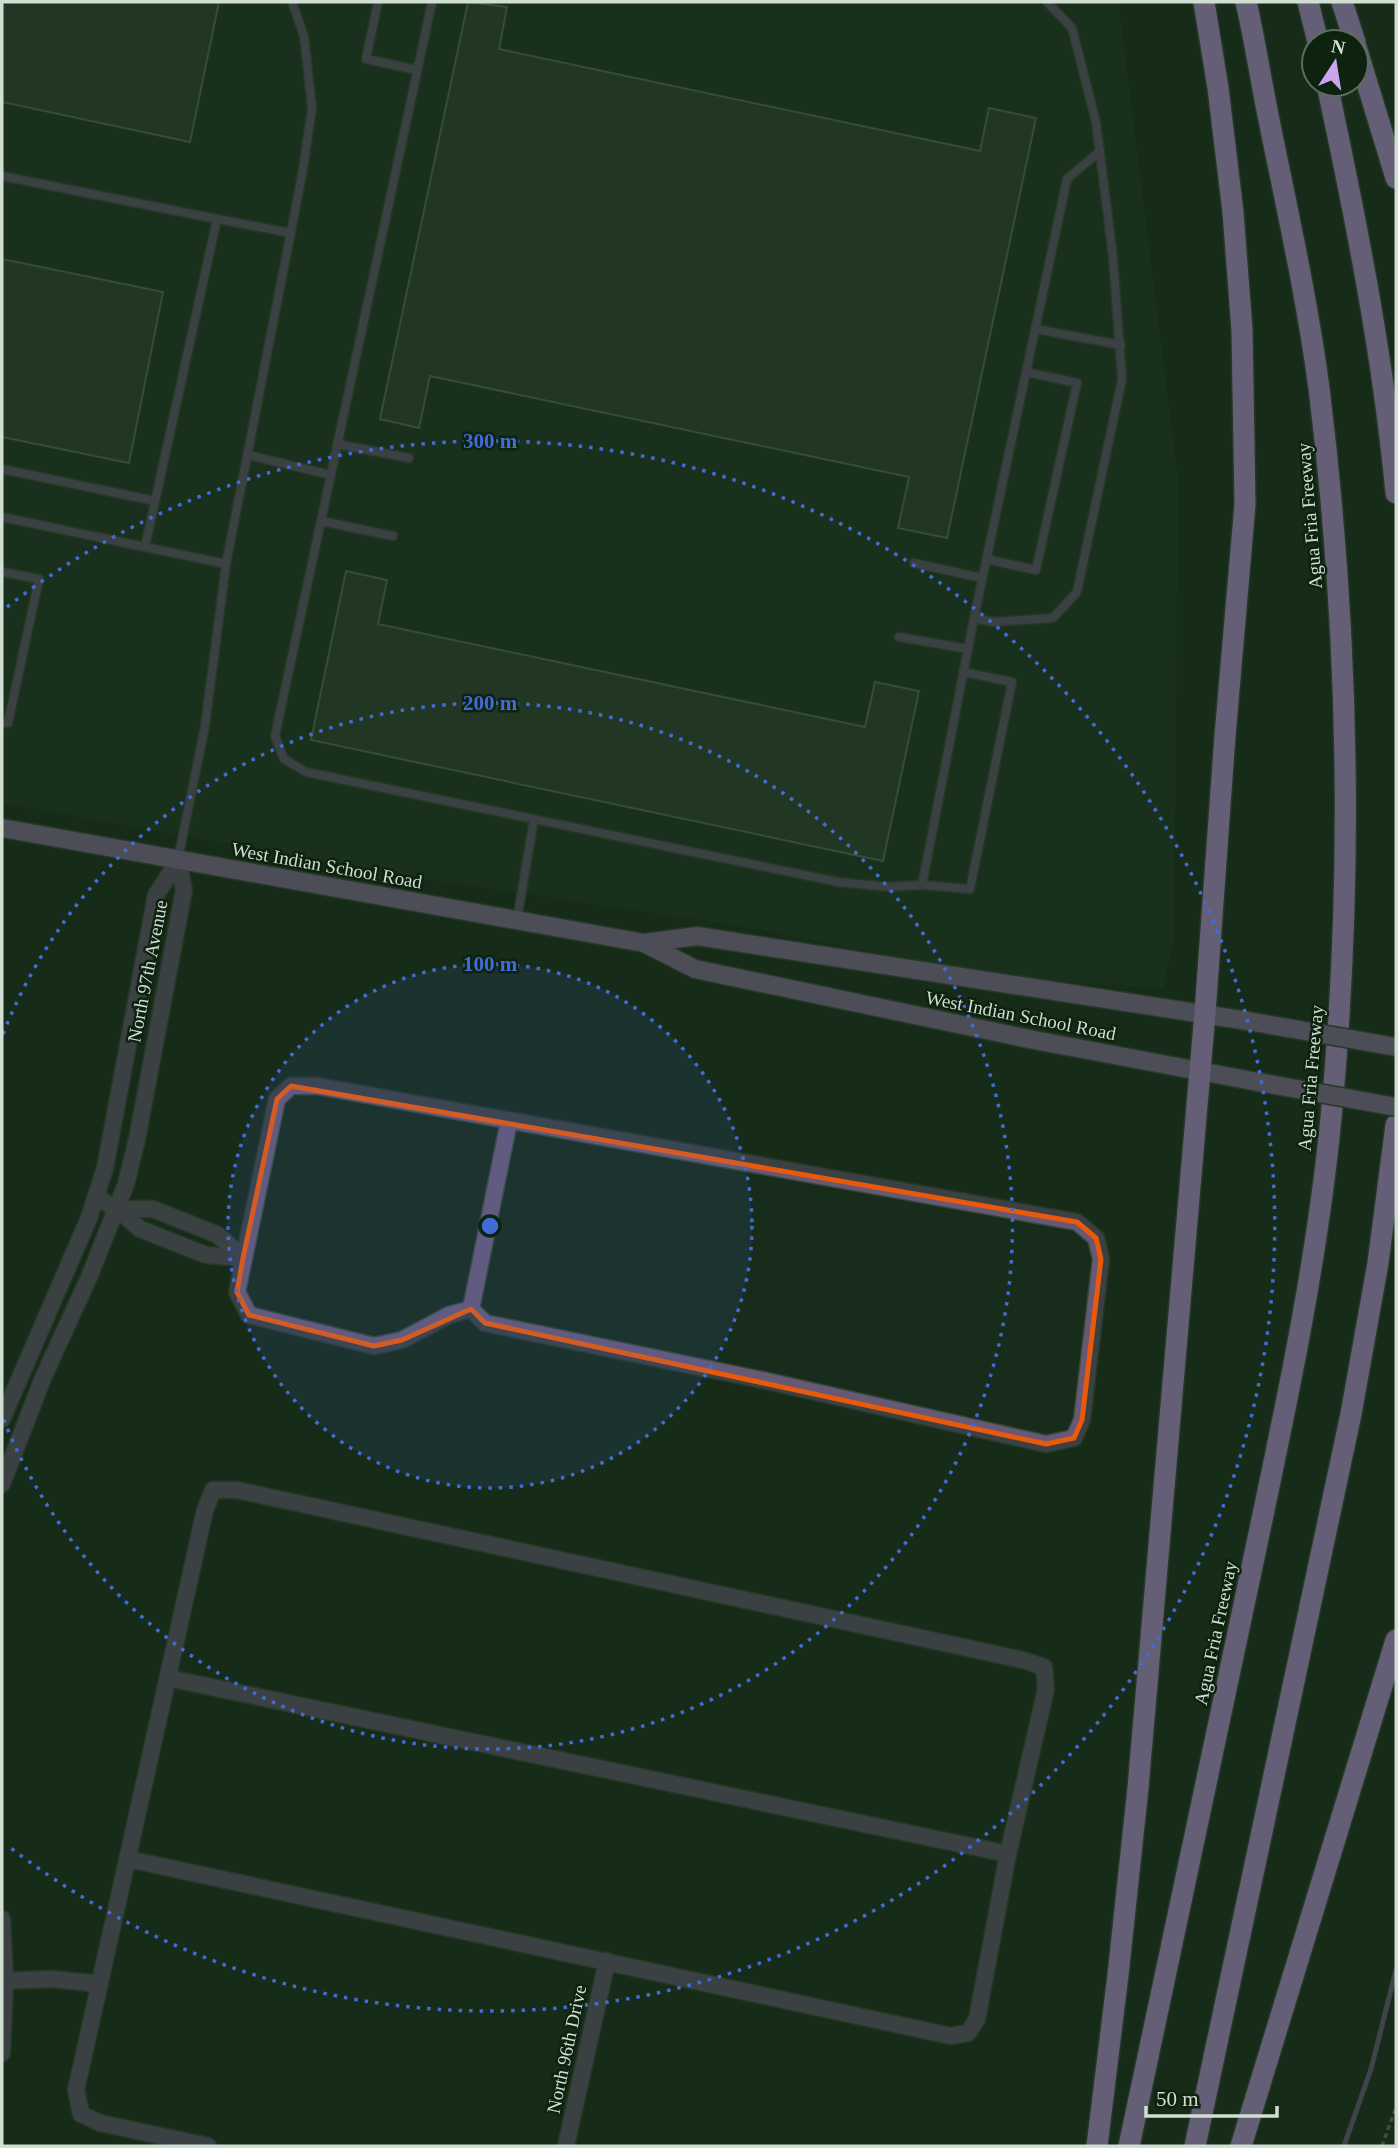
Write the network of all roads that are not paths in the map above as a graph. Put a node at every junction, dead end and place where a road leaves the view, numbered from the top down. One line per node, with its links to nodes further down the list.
1 (292, 2): 18 (lane)
2 (378, 2): 11 (lane)
3 (432, 2): 11 (lane)
4 (1047, 2): 14 (lane)
5 (1204, 2): 49 (highway)
6 (1246, 2): 73 (highway, Agua Fria Freeway)
7 (1308, 2): 9 (highway)
8 (1342, 2): 10 (highway)
9 (1314, 28)
10 (1350, 28)
11 (417, 70): 22 (lane)
12 (1370, 93): 16 (highway)
13 (1330, 98): 27 (highway)
14 (1100, 151): 19 (lane); 20 (lane)
15 (2, 176): 17 (lane)
16 (1396, 178)
17 (217, 219): 18 (lane); 28 (lane)
18 (291, 233): 23 (lane)
19 (1035, 329): 20 (lane); 21 (lane)
20 (1121, 345): 38 (lane)
21 (1026, 372): 33 (lane); 33 (lane)
22 (337, 444): 24 (lane); 26 (lane)
23 (248, 455): 26 (lane); 35 (lane)
24 (409, 457)
25 (2, 469): 28 (lane)
26 (331, 475): 30 (lane)
27 (1396, 493)
28 (155, 500): 32 (lane)
29 (2, 517): 32 (lane)
30 (321, 521): 31 (lane); 43 (lane)
31 (393, 536)
32 (145, 547): 35 (lane)
33 (986, 559): 37 (lane)
34 (914, 563): 37 (lane)
35 (226, 564): 45 (lane)
36 (2, 572): 42 (lane)
37 (982, 578): 38 (lane)
38 (974, 618): 40 (lane)
39 (899, 636): 40 (lane)
40 (968, 649): 41 (lane)
41 (964, 672): 46 (lane); 46 (lane)
42 (2, 722)
43 (534, 819): 46 (lane); 47 (lane)
44 (2, 828): 45 (main road, West Indian School Road)
45 (178, 861): 47 (main road, West Indian School Road); 55 (street, North 97th Avenue); 56 (street, North 97th Avenue)
46 (922, 886)
47 (517, 920): 48 (main road, West Indian School Road)
48 (644, 943): 49 (main road, West Indian School Road); 51 (main road, West Indian School Road)
49 (1205, 1013): 50 (main road, West Indian School Road, bridge); 51 (highway)
50 (1396, 1047)
51 (1200, 1071): 52 (main road, West Indian School Road, bridge); 72 (highway)
52 (1396, 1107)
53 (509, 1121): 57 (street); 58 (street); 58 (street)
54 (1396, 1125): 74 (highway)
55 (96, 1197): 56 (street); 59 (street, North 97th Avenue)
56 (117, 1209): 57 (street); 57 (street); 60 (street, North 97th Avenue)
57 (243, 1258): 58 (street)
58 (471, 1309)
59 (2, 1419)
60 (2, 1483)
61 (1396, 1640): 75 (highway)
62 (168, 1678): 63 (street); 63 (street); 64 (street)
63 (1008, 1854): 66 (street)
64 (128, 1859): 66 (street); 68 (street)
65 (2, 1919): 67 (street)
66 (607, 1961): 71 (street, North 96th Drive)
67 (3, 1981): 68 (street); 69 (street)
68 (100, 1984): 70 (street)
69 (2, 2053)
70 (208, 2146)
71 (565, 2146)
72 (1097, 2146)
73 (1129, 2146)
74 (1195, 2146)
75 (1241, 2146)

